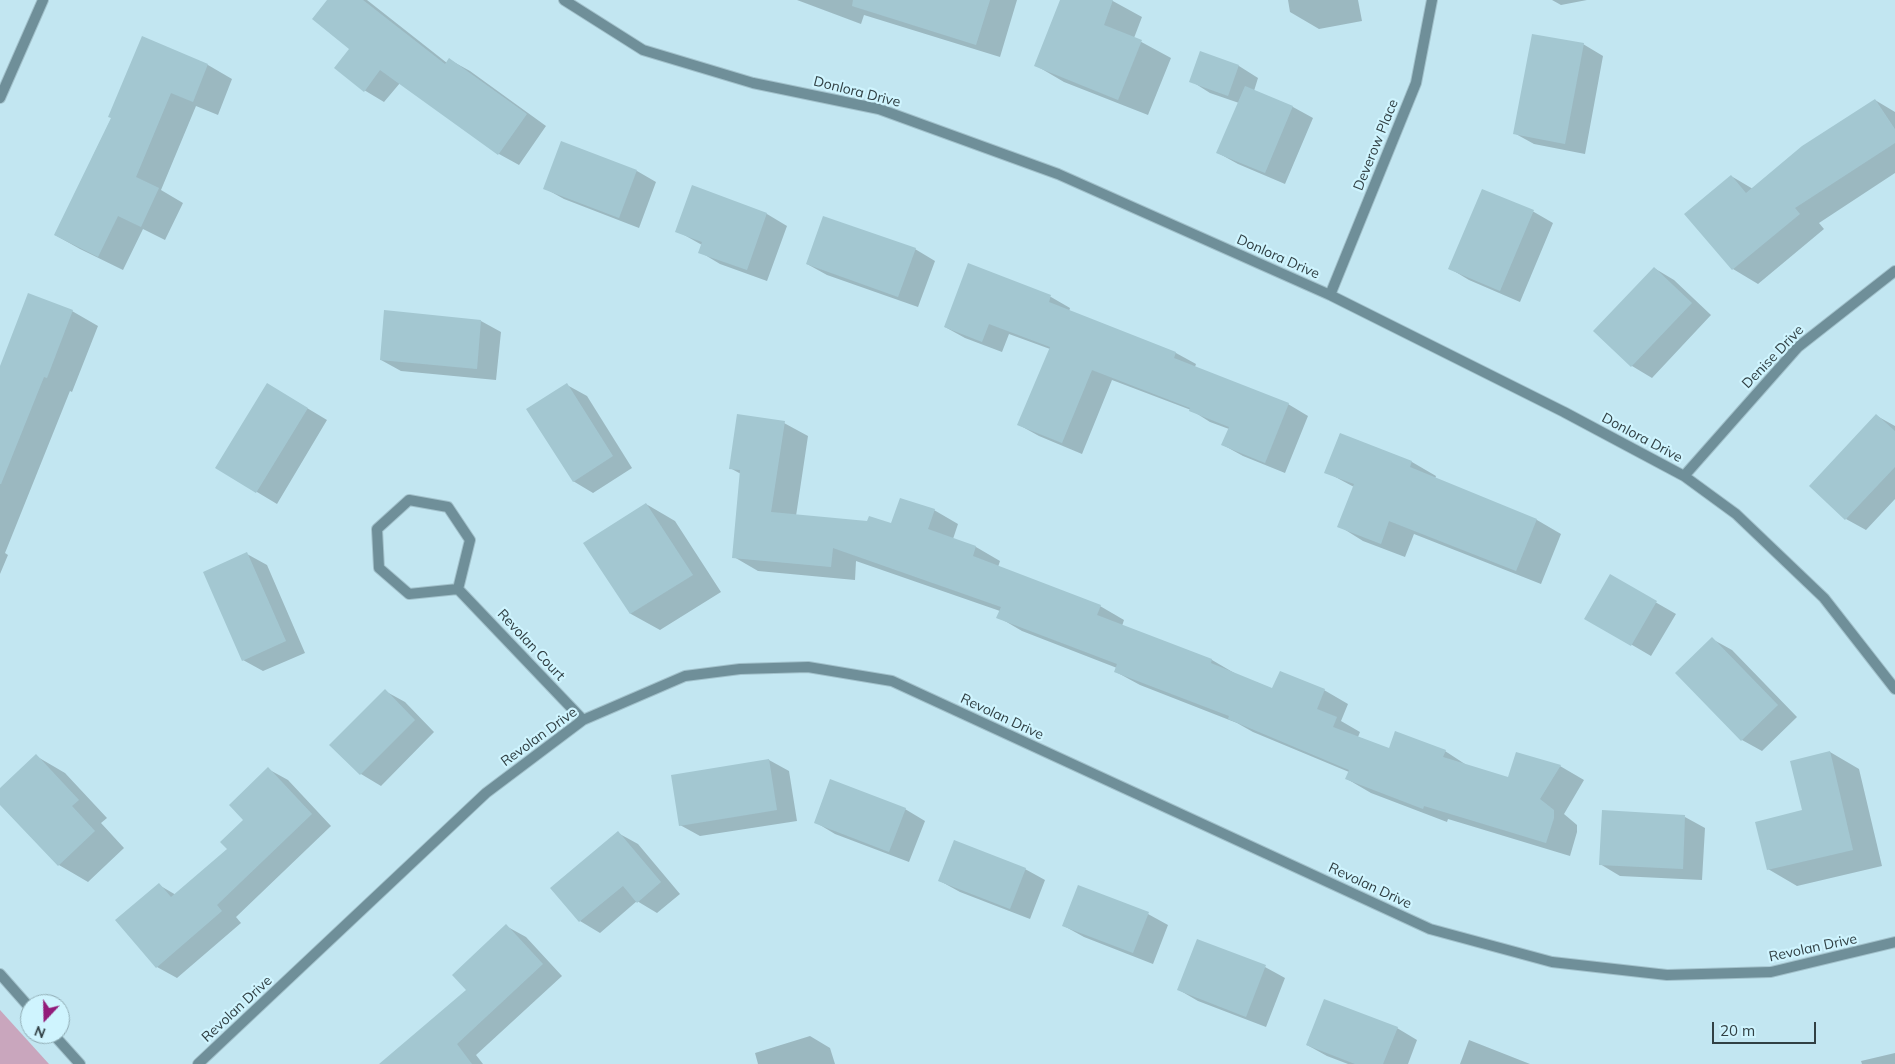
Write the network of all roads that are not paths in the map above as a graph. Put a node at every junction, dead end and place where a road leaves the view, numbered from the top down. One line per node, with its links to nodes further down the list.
1 (43, 0): 4 (street)
2 (564, 0): 6 (street, Donlora Drive)
3 (1432, 0): 6 (street, Deverow Place)
4 (0, 98)
5 (1895, 271): 7 (street, Denise Drive)
6 (1330, 295): 7 (street, Donlora Drive)
7 (1684, 476): 9 (street, Donlora Drive)
8 (458, 589): 8 (street); 10 (street, Revolan Court)
9 (1895, 689)
10 (583, 720): 11 (street, Revolan Drive); 16 (street, Revolan Drive)
11 (1895, 942)
12 (0, 974): 13 (street)
13 (20, 997)
14 (62, 1044): 15 (street)
15 (80, 1064)
16 (198, 1064)

